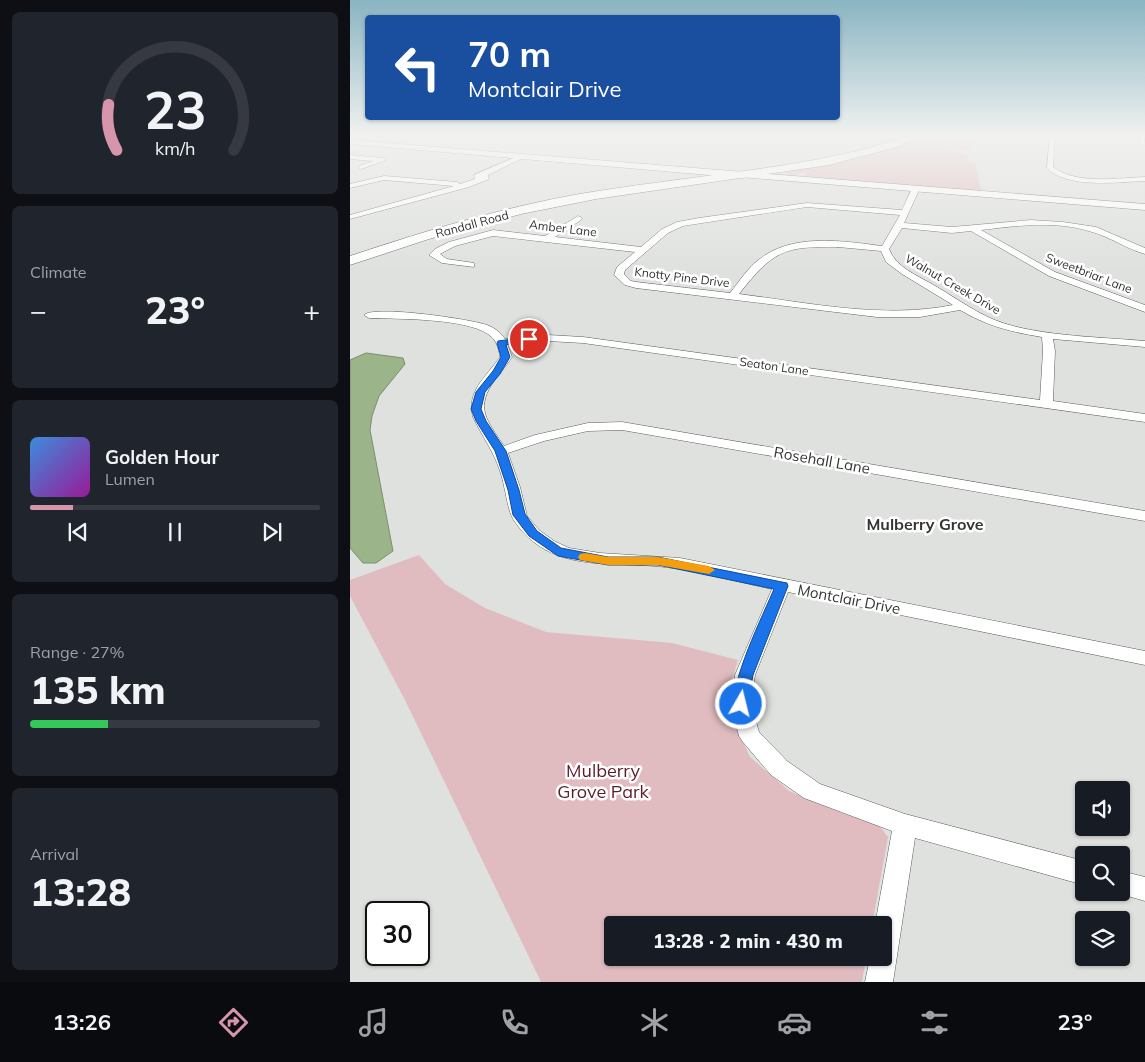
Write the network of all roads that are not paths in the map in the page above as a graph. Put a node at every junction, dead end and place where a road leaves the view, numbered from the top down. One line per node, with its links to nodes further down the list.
1 (372, 181): 7 (street)
2 (424, 181): 6 (street)
3 (476, 181): 6 (street)
4 (670, 181): 19 (main road, Randall Road)
5 (819, 181): 8 (main road)
6 (468, 184): 11 (street)
7 (350, 186)
8 (916, 188): 9 (main road); 10 (street)
9 (1145, 207)
10 (905, 213): 13 (street); 17 (street, Knotty Pine Drive)
11 (350, 217)
12 (578, 218): 15 (street)
13 (899, 226): 14 (street); 16 (street)
14 (974, 229): 18 (street); 23 (street, Sweetbriar Lane)
15 (548, 238): 17 (street, Amber Lane); 20 (street, Amber Lane)
16 (885, 249): 21 (street); 22 (street, Walnut Creek Drive)
17 (643, 250): 21 (street, Knotty Pine Drive)
18 (1145, 251)
19 (350, 261)
20 (470, 265)
21 (732, 296): 22 (street, Knotty Pine Drive)
22 (962, 306): 25 (street, Walnut Creek Drive)
23 (1145, 310)
24 (369, 314): 26 (street)
25 (1046, 335): 27 (street, Walnut Creek Drive); 28 (street)
26 (501, 343): 28 (street, Seaton Lane); 30 (street, Montclair Drive)
27 (1145, 344)
28 (1046, 404): 29 (street, Seaton Lane)
29 (1145, 418)
30 (500, 451): 31 (street, Rosehall Lane); 32 (street, Montclair Drive)
31 (1145, 516)
32 (782, 586): 33 (street, Montclair Drive); 34 (street)
33 (1145, 658)
34 (905, 825): 35 (street); 38 (street)
35 (1075, 871)
36 (1130, 885): 37 (street)
37 (1145, 889)
38 (879, 982)

